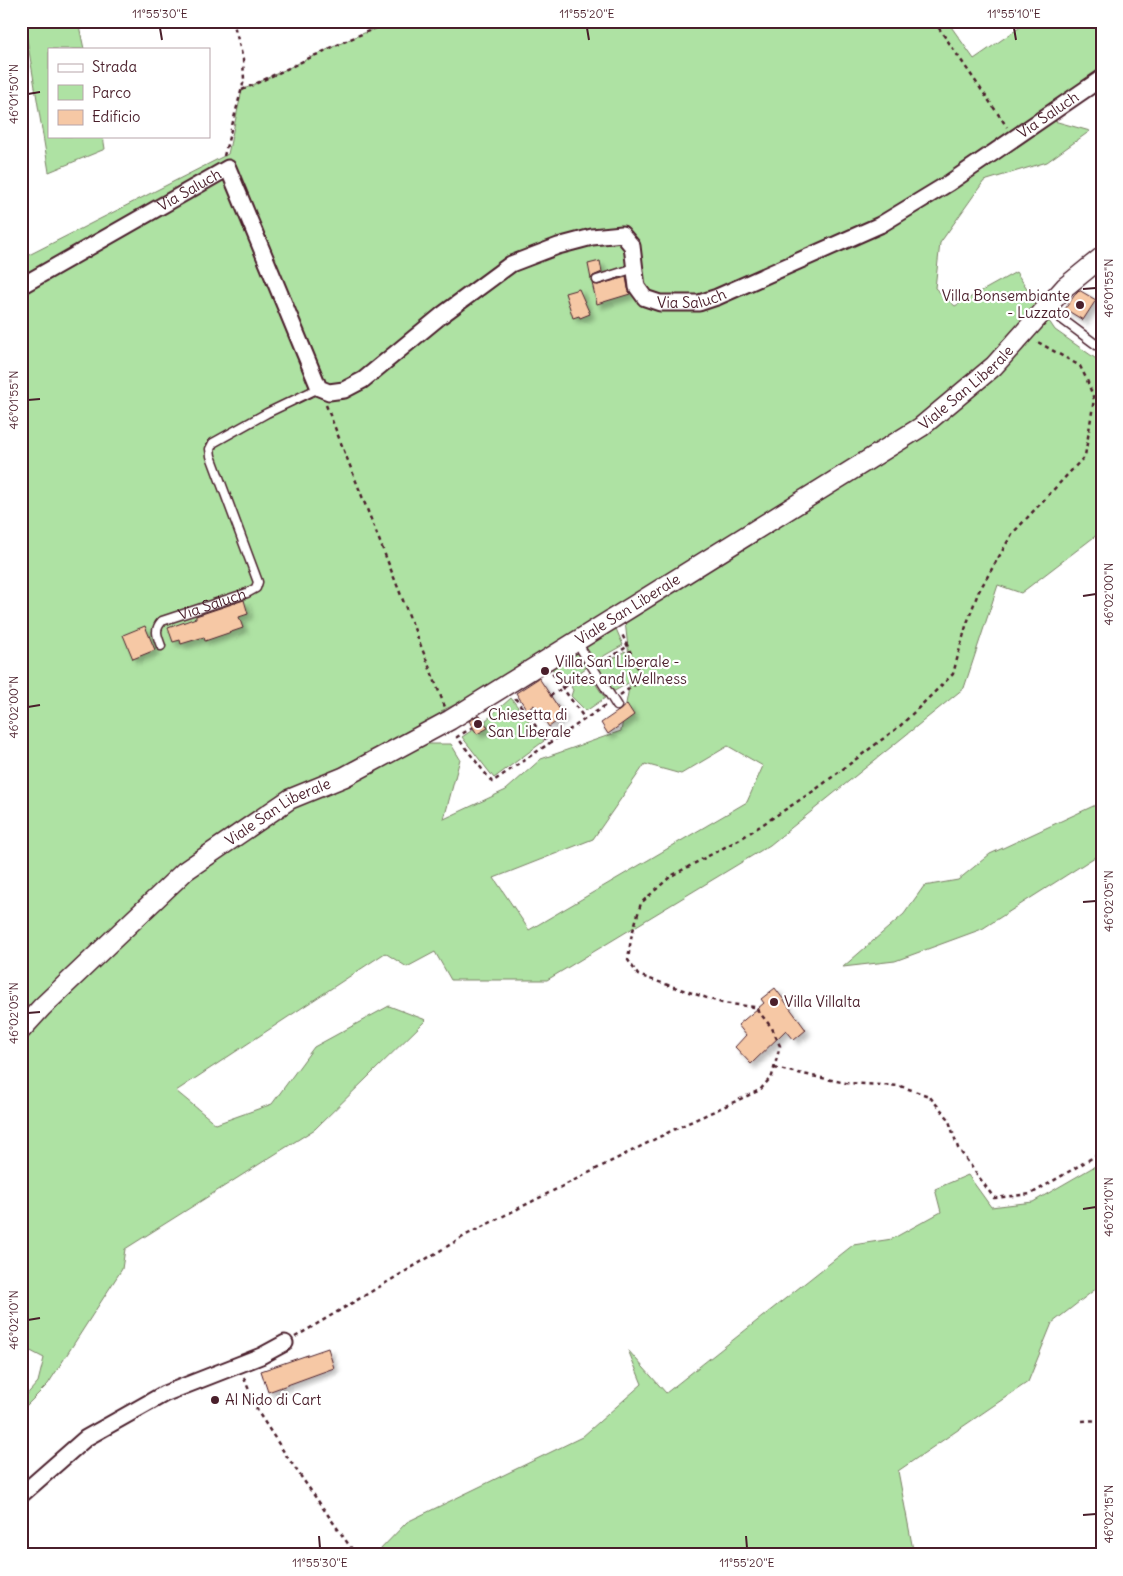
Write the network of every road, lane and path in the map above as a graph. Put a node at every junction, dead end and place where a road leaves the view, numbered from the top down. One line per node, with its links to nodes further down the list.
1 (233, 21): 5 (path)
2 (393, 21): 5 (path)
3 (934, 21): 6 (path)
4 (1102, 78): 6 (street, Via Saluch)
5 (242, 90): 7 (path)
6 (1015, 138): 9 (street, Via Saluch)
7 (228, 168): 11 (street, Via Saluch); 15 (street, Via Saluch)
8 (1102, 257): 12 (street, Viale San Liberale)
9 (635, 268): 10 (lane); 15 (street, Via Saluch)
10 (597, 280)
11 (21, 286)
12 (1047, 308): 13 (street, Viale San Liberale); 14 (lane)
13 (1024, 334): 17 (street, Viale San Liberale); 27 (path)
14 (1102, 341)
15 (319, 388): 18 (lane, Via Saluch); 23 (path)
16 (619, 626): 21 (path)
17 (576, 642): 21 (lane); 23 (street, Viale San Liberale)
18 (161, 646)
19 (549, 668): 22 (path)
20 (512, 692): 25 (path)
21 (615, 703): 22 (path)
22 (585, 719): 25 (path)
23 (450, 720): 26 (street, Viale San Liberale)
24 (472, 727): 25 (path)
25 (549, 744)
26 (21, 1030)
27 (774, 1068): 28 (path); 29 (path)
28 (1102, 1152)
29 (285, 1343): 30 (street)
30 (238, 1365): 33 (street); 34 (path)
31 (1102, 1420): 32 (path)
32 (1082, 1421)
33 (21, 1495)
34 (356, 1555)

